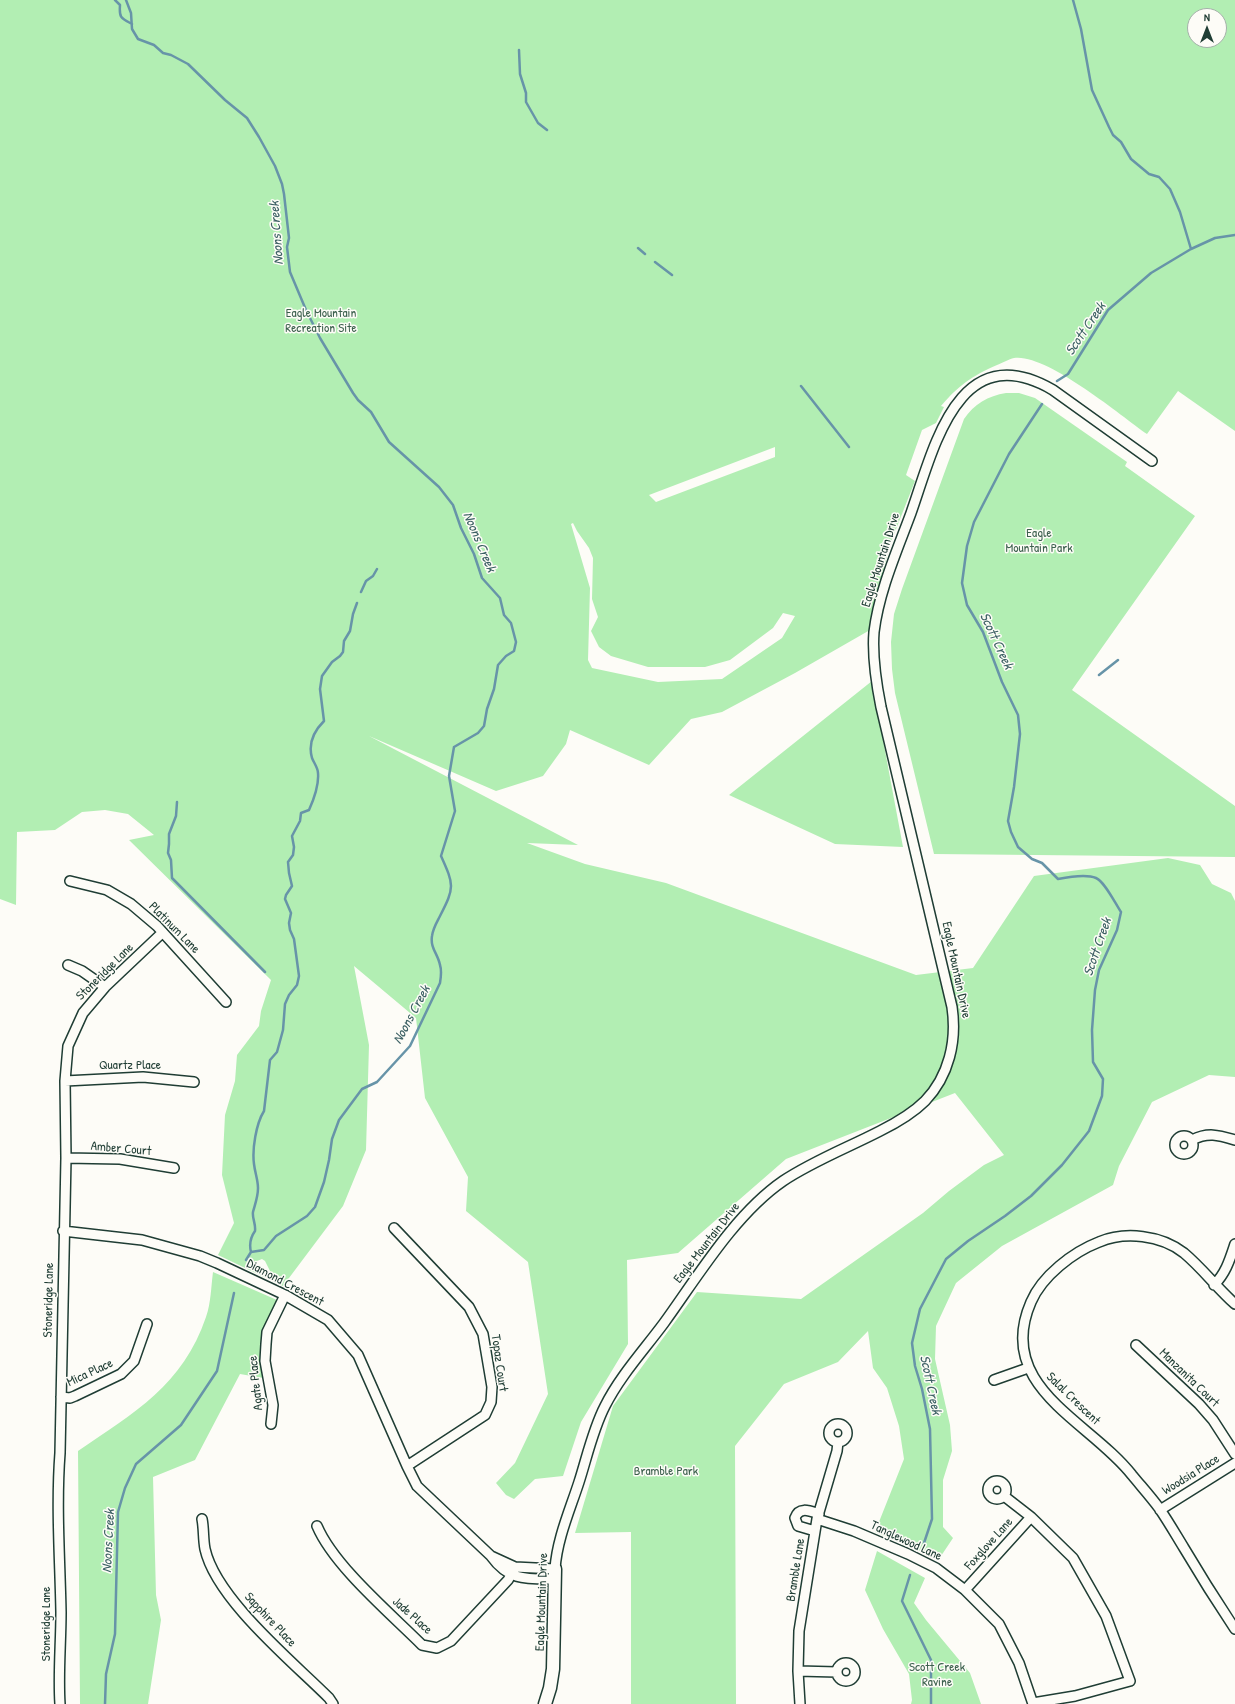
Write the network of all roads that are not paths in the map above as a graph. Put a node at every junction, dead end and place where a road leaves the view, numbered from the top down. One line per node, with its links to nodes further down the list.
1 (1152, 460): 37 (street, Eagle Mountain Drive)
2 (70, 881): 3 (street, Platinum Lane)
3 (162, 933): 5 (street, Stoneridge Lane); 6 (street, Platinum Lane)
4 (68, 965): 5 (street)
5 (105, 987): 7 (street, Stoneridge Lane)
6 (226, 1002)
7 (65, 1081): 8 (street, Quartz Place); 11 (street, Stoneridge Lane)
8 (194, 1082)
9 (1192, 1140): 10 (street)
10 (1235, 1140)
11 (66, 1158): 12 (street, Amber Court); 14 (street, Stoneridge Lane)
12 (174, 1168)
13 (394, 1228): 28 (street, Topaz Court)
14 (63, 1231): 17 (street, Diamond Crescent); 23 (street, Stoneridge Lane)
15 (1235, 1244): 16 (street)
16 (1214, 1285): 18 (street, Salal Crescent); 21 (street, Salal Crescent)
17 (285, 1295): 24 (street, Agate Place); 28 (street, Diamond Crescent)
18 (1235, 1304)
19 (147, 1324): 23 (street, Mica Place)
20 (1136, 1345): 26 (street, Manzanita Court)
21 (1028, 1368): 22 (street); 30 (street, Salal Crescent)
22 (994, 1380)
23 (61, 1397): 44 (street, Stoneridge Lane)
24 (271, 1424)
25 (838, 1442): 31 (street, Bramble Lane)
26 (1235, 1454)
27 (1235, 1463): 30 (street, Woodsia Place)
28 (407, 1466): 36 (street, Diamond Crescent)
29 (1004, 1496): 32 (street)
30 (1160, 1510): 39 (street, Salal Crescent)
31 (818, 1516): 35 (street, Bramble Lane); 35 (street, Tanglewood Lane); 38 (street, Tanglewood Lane)
32 (1031, 1517): 38 (street, Foxglove Lane); 43 (street)
33 (202, 1519): 45 (street, Sapphire Place)
34 (317, 1526): 36 (street, Jade Place)
35 (815, 1531): 41 (street, Bramble Lane)
36 (513, 1571): 37 (street, Diamond Crescent)
37 (555, 1574): 46 (street, Eagle Mountain Drive)
38 (965, 1590): 43 (street, Tanglewood Lane)
39 (1231, 1615): 40 (street, Salal Crescent)
40 (1235, 1629)
41 (798, 1671): 42 (street); 47 (street, Bramble Lane)
42 (837, 1672)
43 (1033, 1703)
44 (60, 1704)
45 (333, 1704)
46 (545, 1704)
47 (800, 1704)

